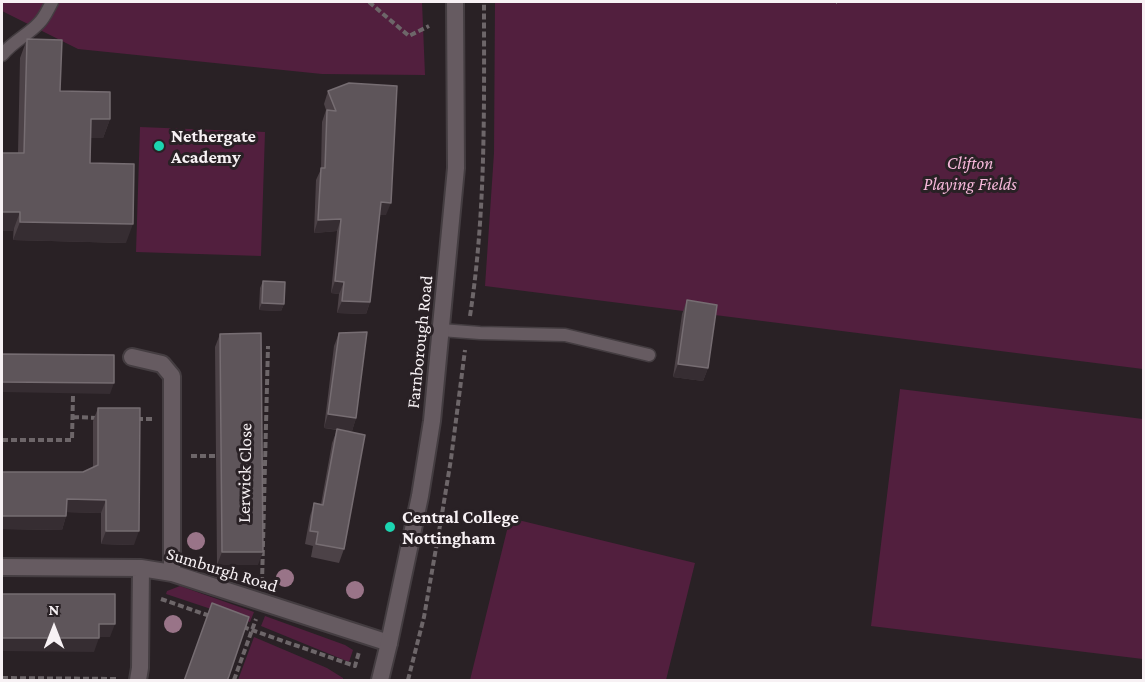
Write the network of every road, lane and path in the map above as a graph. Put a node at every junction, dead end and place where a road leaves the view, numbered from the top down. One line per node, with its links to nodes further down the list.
1 (52, 2): 5 (lane)
2 (369, 2): 4 (path)
3 (455, 2): 6 (street, Farnborough Road)
4 (429, 26)
5 (3, 50)
6 (441, 330): 8 (lane); 26 (street, Farnborough Road)
7 (268, 346): 22 (path, Lerwick Close)
8 (649, 355)
9 (132, 357): 14 (street)
10 (73, 395): 11 (path)
11 (73, 417): 12 (path); 15 (path)
12 (106, 418)
13 (128, 418): 14 (path)
14 (172, 420): 16 (street)
15 (2, 440)
16 (172, 456): 17 (path); 20 (street)
17 (219, 456)
18 (2, 567): 19 (street, Sumburgh Road)
19 (141, 568): 20 (street, Sumburgh Road); 21 (street)
20 (172, 573): 22 (street, Sumburgh Road)
21 (140, 592): 23 (path); 29 (street)
22 (262, 602): 25 (path, Lerwick Close); 26 (street, Sumburgh Road)
23 (218, 619)
24 (240, 627): 25 (path)
25 (252, 630): 27 (path); 30 (path, Lerwick Close)
26 (389, 643): 31 (street, Farnborough Road)
27 (355, 666)
28 (2, 678): 29 (path)
29 (138, 680)
30 (234, 681)
31 (380, 681)

